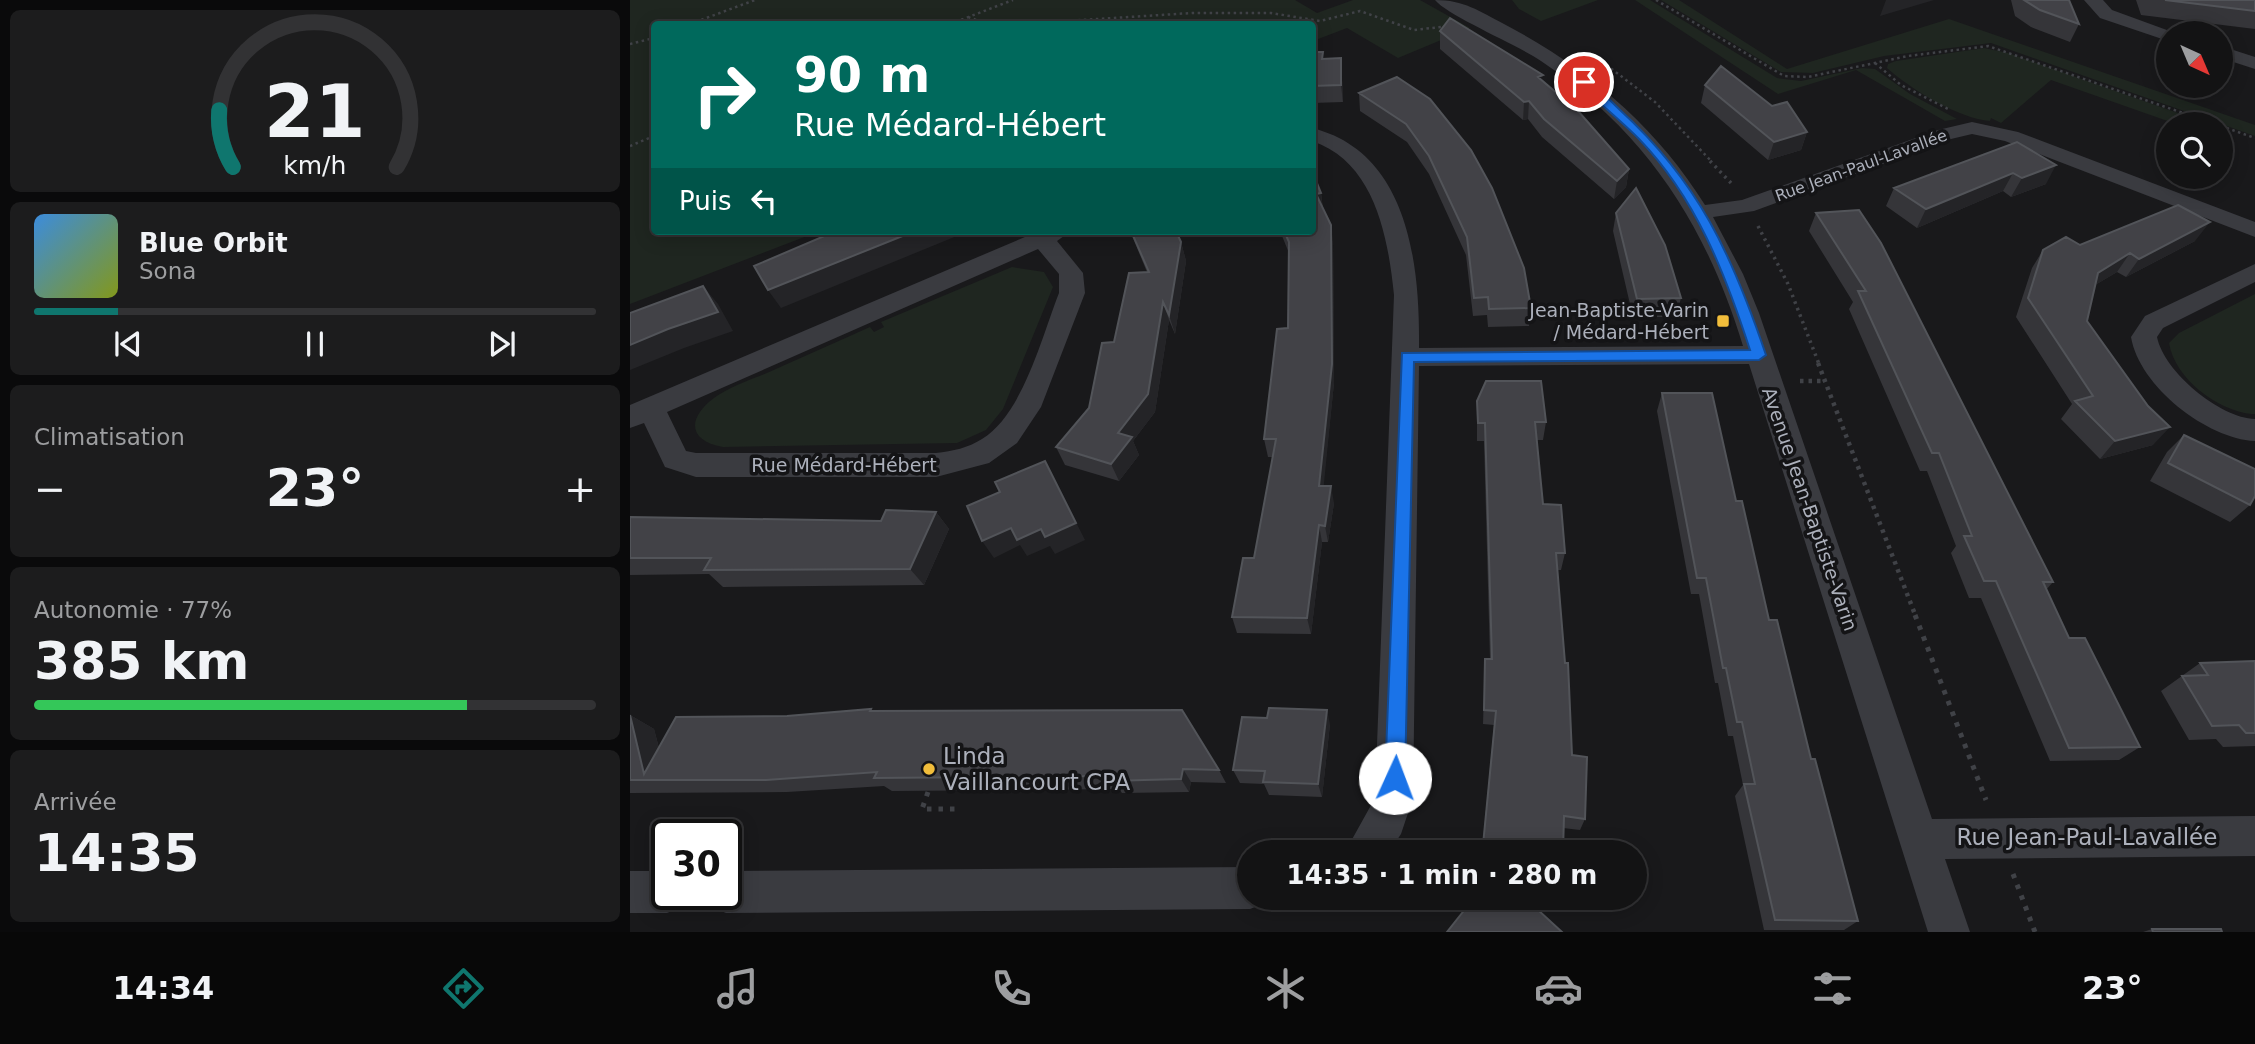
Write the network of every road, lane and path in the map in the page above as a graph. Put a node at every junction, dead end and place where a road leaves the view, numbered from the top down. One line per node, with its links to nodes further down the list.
1 (755, 0): 7 (path)
2 (1013, 0): 6 (path)
3 (1656, 0): 17 (path)
4 (2093, 0): 11 (street)
5 (1452, 7): 10 (path); 26 (street, Avenue Jean-Baptiste-Varin)
6 (968, 18): 8 (path); 9 (path)
7 (698, 21)
8 (959, 21)
9 (978, 21)
10 (1065, 21)
11 (2156, 32)
12 (651, 39): 13 (path)
13 (630, 44)
14 (2255, 50): 15 (street)
15 (2233, 53)
16 (2233, 56): 18 (street)
17 (1874, 62): 19 (path); 20 (path)
18 (2255, 63)
19 (2182, 112)
20 (1956, 114)
21 (2233, 130): 24 (path)
22 (1316, 135): 32 (street)
23 (651, 137): 25 (path)
24 (2255, 138)
25 (630, 146)
26 (1701, 212): 28 (street, Rue Jean-Paul-Lavallée); 31 (street, Avenue Jean-Baptiste-Varin)
27 (1754, 219): 34 (path)
28 (2255, 230)
29 (1051, 235): 35 (street, Rue Médard-Hébert); 35 (street, Rue Médard-Hébert)
30 (2255, 272): 36 (street)
31 (1759, 355): 32 (street); 41 (street, Avenue Jean-Baptiste-Varin)
32 (1407, 357): 42 (street)
33 (1799, 381): 34 (path)
34 (1825, 381): 38 (path)
35 (640, 412)
36 (2255, 430)
37 (928, 792): 39 (path)
38 (1986, 801)
39 (960, 808)
40 (2255, 836): 41 (street, Rue Jean-Paul-Lavallée)
41 (1919, 839): 48 (street, Avenue Jean-Baptiste-Varin)
42 (1373, 840)
43 (2014, 876): 49 (path)
44 (1237, 888): 47 (street)
45 (630, 892): 46 (street)
46 (651, 892)
47 (742, 892)
48 (1949, 932)
49 (2035, 932)

